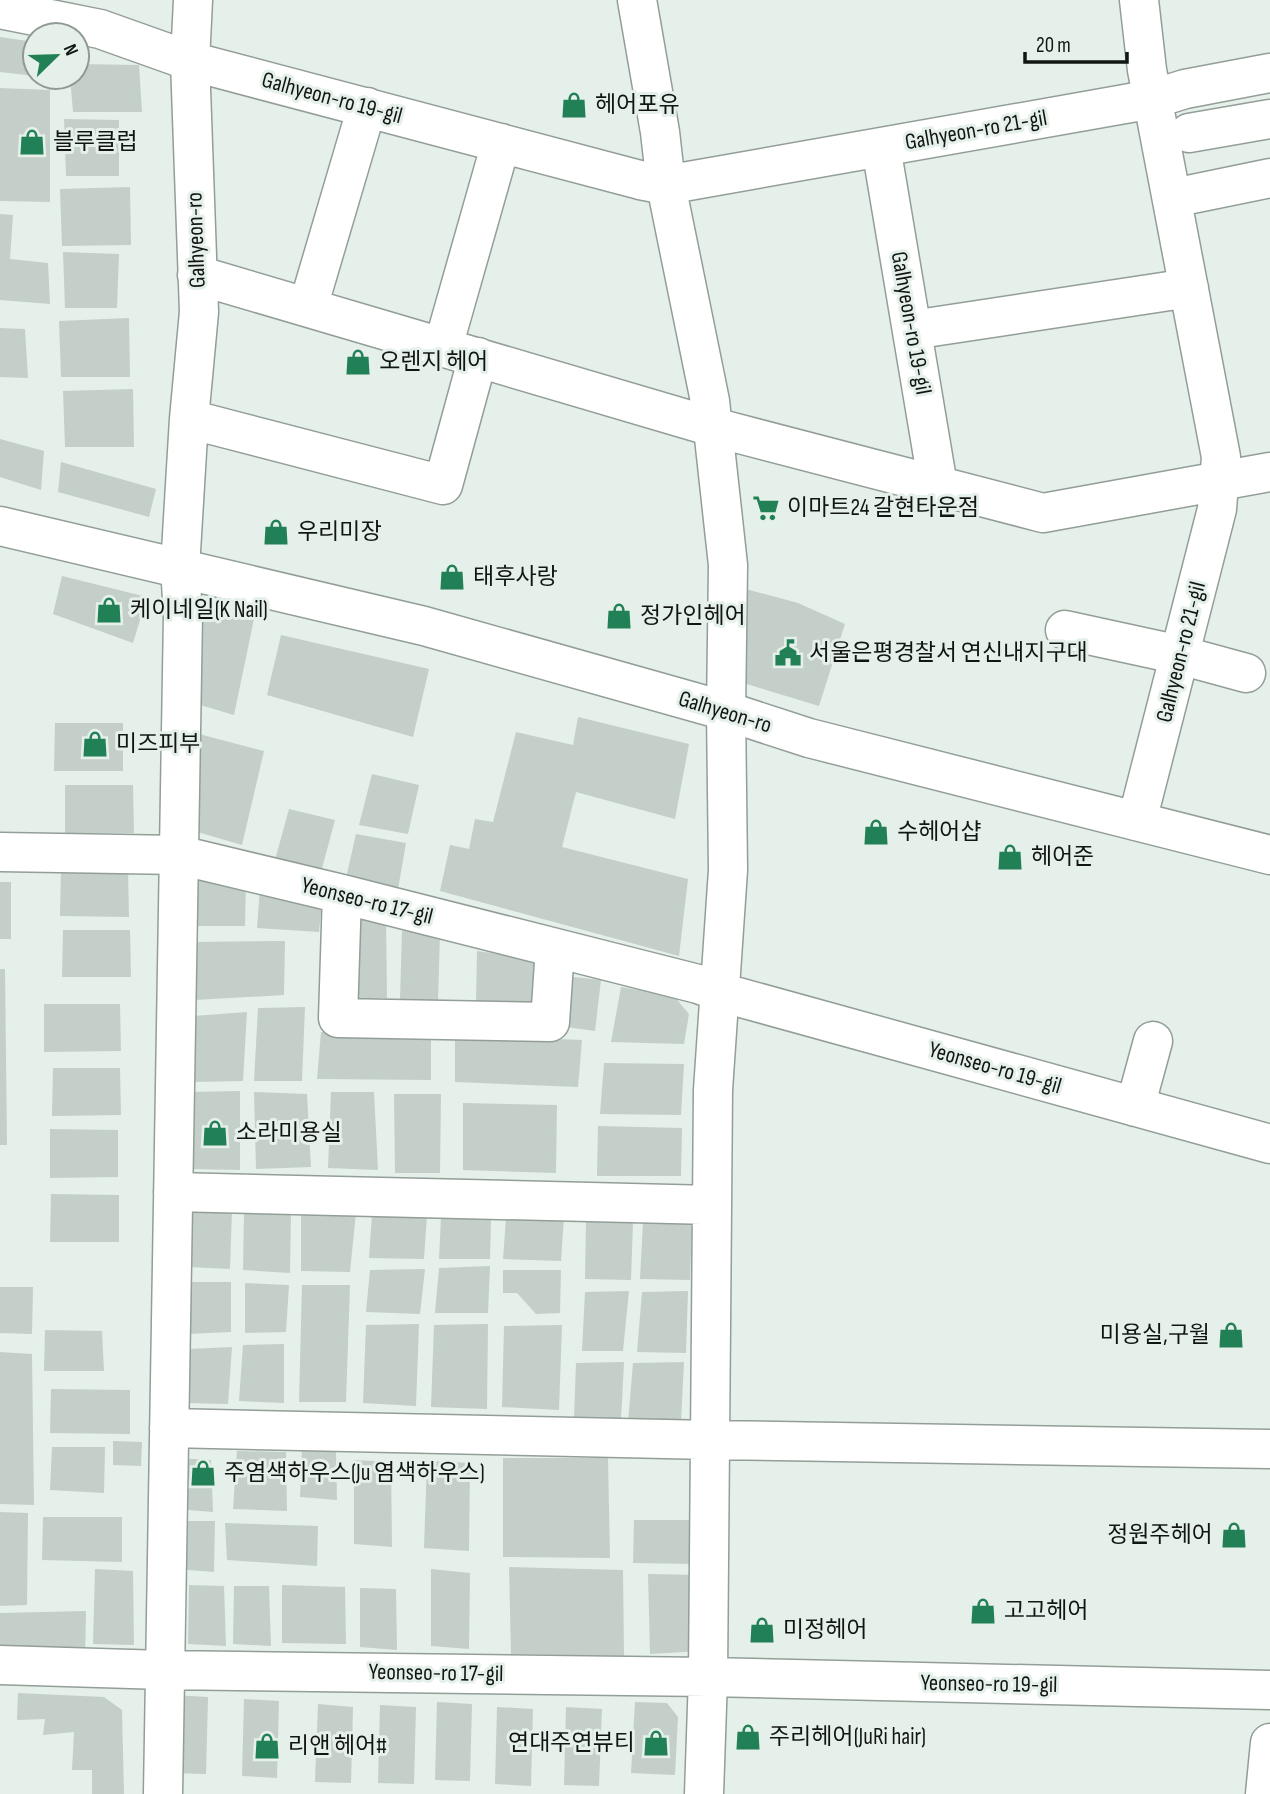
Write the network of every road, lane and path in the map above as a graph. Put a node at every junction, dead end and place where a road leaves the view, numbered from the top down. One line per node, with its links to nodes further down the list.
1 (193, 0): 5 (street, Galhyeon-ro)
2 (637, 0): 14 (street)
3 (1139, 0): 7 (street, Galhyeon-ro 21-gil)
4 (0, 9): 5 (street, Galhyeon-ro 19-gil)
5 (190, 61): 8 (street, Galhyeon-ro 19-gil); 16 (street, Galhyeon-ro)
6 (1270, 73): 7 (street, Galhyeon-ro 21-gil)
7 (1153, 99): 12 (street, Galhyeon-ro 21-gil); 15 (street, Galhyeon-ro 21-gil)
8 (367, 107): 11 (street, Galhyeon-ro 19-gil); 18 (street)
9 (1270, 119): 10 (street)
10 (1189, 133)
11 (501, 143): 14 (street, Galhyeon-ro 19-gil); 20 (street)
12 (881, 147): 14 (street, Galhyeon-ro 19-gil); 19 (street, Galhyeon-ro 19-gil)
13 (1270, 178): 15 (street)
14 (666, 185): 22 (street)
15 (1173, 198): 17 (street, Galhyeon-ro 21-gil)
16 (197, 275): 18 (street); 21 (street, Galhyeon-ro)
17 (1189, 288): 19 (street); 24 (street, Galhyeon-ro 21-gil)
18 (308, 307): 20 (street)
19 (912, 330): 25 (street, Galhyeon-ro 19-gil)
20 (460, 352): 21 (street); 22 (street)
21 (189, 419): 27 (street, Galhyeon-ro)
22 (713, 427): 25 (street); 31 (street)
23 (1270, 472): 24 (street)
24 (1220, 482): 25 (street); 29 (street, Galhyeon-ro 21-gil)
25 (938, 486)
26 (0, 526): 27 (street, Galhyeon-ro)
27 (180, 568): 31 (street, Galhyeon-ro); 34 (street)
28 (1065, 630): 29 (street)
29 (1180, 655): 30 (street); 32 (street, Galhyeon-ro 21-gil)
30 (1246, 673)
31 (726, 711): 32 (street, Galhyeon-ro); 38 (street)
32 (1137, 821): 35 (street, Galhyeon-ro)
33 (0, 852): 34 (street, Yeonseo-ro 17-gil)
34 (179, 855): 36 (street, Yeonseo-ro 17-gil); 42 (street)
35 (1270, 855)
36 (342, 894): 37 (street, Yeonseo-ro 17-gil); 37 (street)
37 (555, 948): 38 (street, Yeonseo-ro 17-gil)
38 (720, 992): 40 (street, Yeonseo-ro 19-gil); 43 (street)
39 (1153, 1041): 40 (street)
40 (1135, 1107): 41 (street, Yeonseo-ro 19-gil)
41 (1270, 1144)
42 (173, 1192): 43 (street); 44 (street)
43 (712, 1205): 45 (street)
44 (169, 1428): 45 (street); 48 (street)
45 (710, 1440): 46 (street); 49 (street)
46 (1270, 1449)
47 (0, 1665): 48 (street, Yeonseo-ro 17-gil)
48 (164, 1670): 49 (street, Yeonseo-ro 17-gil); 52 (street)
49 (708, 1677): 50 (street, Yeonseo-ro 19-gil); 53 (street)
50 (1270, 1690)
51 (1270, 1743): 54 (street)
52 (163, 1794)
53 (704, 1794)
54 (1265, 1794)

